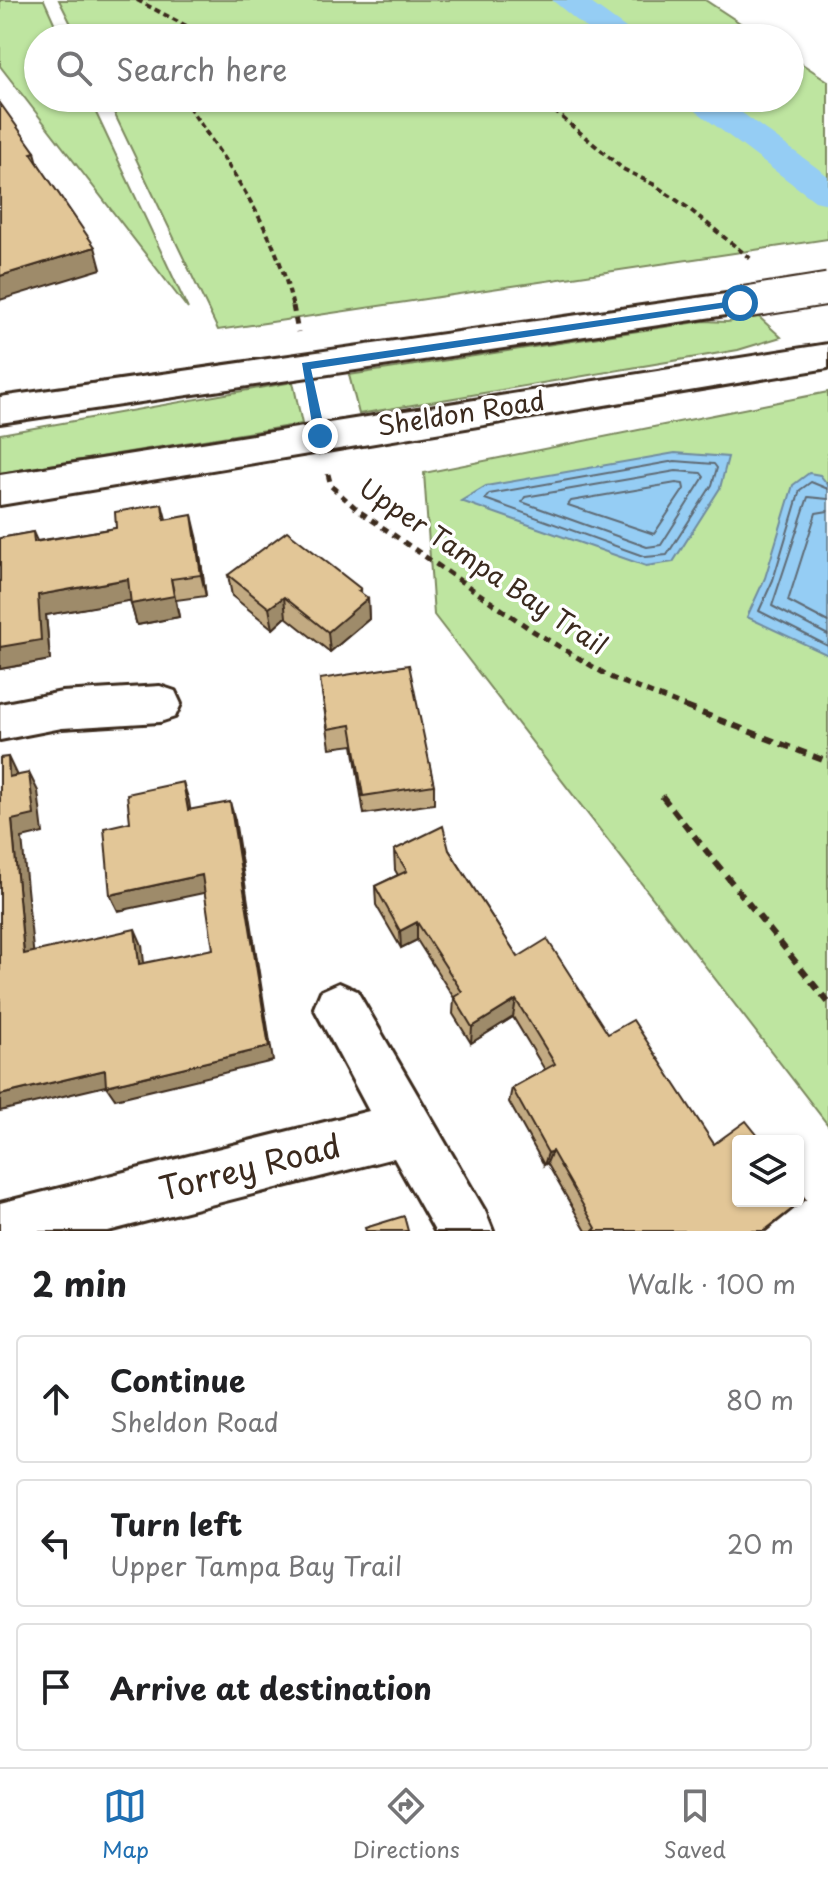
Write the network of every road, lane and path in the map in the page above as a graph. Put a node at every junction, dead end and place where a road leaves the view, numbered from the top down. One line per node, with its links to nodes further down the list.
1 (137, 0): 2 (path)
2 (181, 24)
3 (192, 112): 8 (path)
4 (556, 112): 5 (path)
5 (753, 261)
6 (828, 289): 8 (main road, bridge)
7 (828, 356): 10 (main road, Sheldon Road)
8 (305, 366): 9 (main road)
9 (0, 410)
10 (320, 436): 11 (main road, Sheldon Road); 14 (path, Upper Tampa Bay Trail)
11 (0, 490)
12 (160, 704): 13 (street)
13 (0, 722)
14 (828, 762)
15 (662, 796): 16 (path)
16 (828, 1002)
17 (339, 1008): 18 (street)
18 (407, 1128): 19 (street, Torrey Road); 20 (street)
19 (0, 1231)
20 (465, 1231)

